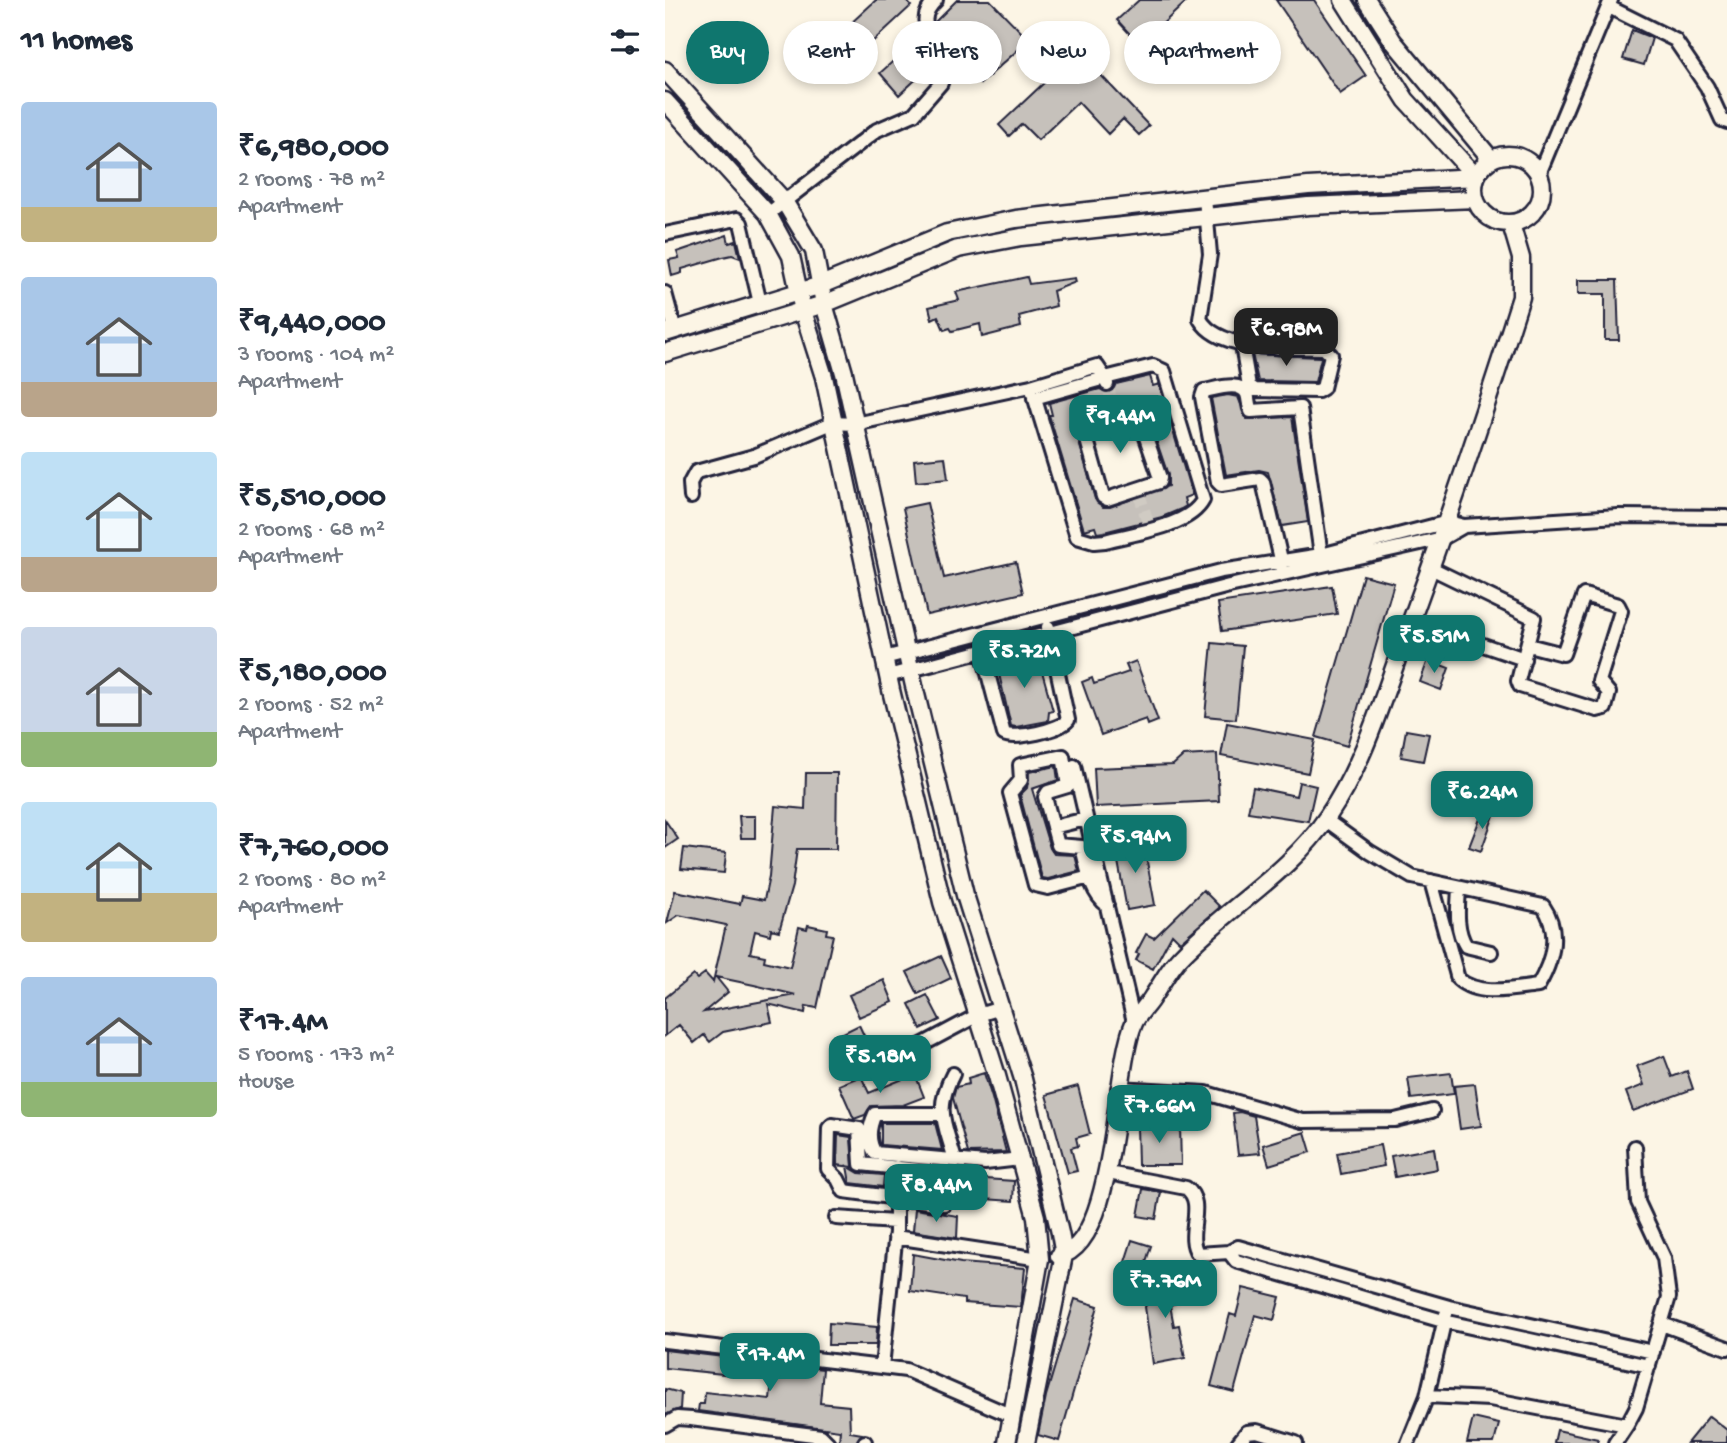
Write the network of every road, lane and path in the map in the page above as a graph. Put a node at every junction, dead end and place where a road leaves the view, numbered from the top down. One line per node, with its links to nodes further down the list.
1 (936, 0): 14 (street)
2 (1343, 0): 11 (street)
3 (1367, 0): 9 (street)
4 (1610, 3): 8 (street); 10 (street)
5 (665, 70): 6 (street)
6 (681, 88): 7 (street); 14 (street)
7 (665, 102): 15 (street)
8 (1727, 122)
9 (1490, 159): 10 (street); 11 (street)
10 (1539, 174): 17 (street)
11 (1476, 177): 12 (street); 13 (street)
12 (1205, 198): 16 (street); 19 (street)
13 (1475, 200): 16 (street); 17 (street)
14 (784, 201): 15 (street); 19 (street)
15 (768, 214): 20 (street)
16 (1209, 217): 23 (street); 26 (street)
17 (1511, 224): 36 (street)
18 (665, 234): 22 (street)
19 (821, 285): 20 (street); 23 (street)
20 (799, 291): 22 (street); 24 (street)
21 (665, 292): 25 (street)
22 (760, 303): 25 (street)
23 (824, 304): 24 (street); 30 (street)
24 (803, 311): 27 (street); 29 (street)
25 (670, 331)
26 (1242, 345): 26 (street)
27 (665, 353)
28 (1033, 392): 28 (street); 30 (street)
29 (832, 423): 30 (street); 32 (street); 35 (street)
30 (855, 424): 33 (street)
31 (1138, 491): 31 (street)
32 (691, 497)
33 (877, 514): 35 (street); 48 (street)
34 (1727, 517): 37 (street)
35 (853, 519): 49 (street)
36 (1448, 522): 37 (street); 38 (street); 39 (street)
37 (1464, 526): 38 (street)
38 (1443, 538): 41 (street); 42 (street)
39 (1321, 555): 40 (street); 40 (street)
40 (1282, 561): 42 (street); 43 (street)
41 (1431, 568): 46 (street); 55 (street)
42 (1284, 575): 44 (street)
43 (1045, 616): 44 (street); 48 (street)
44 (1049, 632): 47 (street); 47 (street)
45 (1451, 634): 50 (street)
46 (1528, 645): 50 (street); 50 (street)
47 (982, 651): 51 (street)
48 (907, 652): 49 (street); 51 (street)
49 (884, 658): 52 (street)
50 (1524, 659)
51 (911, 670): 52 (street); 60 (street)
52 (888, 676): 61 (street)
53 (1074, 766): 54 (street)
54 (1086, 819): 56 (street); 62 (street)
55 (1326, 820): 58 (street); 66 (street)
56 (1053, 827): 57 (street); 57 (street)
57 (1090, 877): 62 (street)
58 (1431, 881): 59 (street); 59 (street)
59 (1459, 888): 63 (street)
60 (966, 897): 61 (street); 64 (street)
61 (942, 902): 65 (street)
62 (1107, 905): 66 (street)
63 (1491, 952)
64 (1001, 1008): 65 (street); 78 (street)
65 (978, 1015): 67 (street); 73 (street)
66 (1134, 1022): 69 (street)
67 (901, 1056)
68 (953, 1074): 71 (street)
69 (1118, 1088): 70 (street); 77 (street)
70 (1432, 1111)
71 (943, 1114): 74 (street); 74 (street)
72 (1635, 1147): 90 (street)
73 (1020, 1159): 74 (street); 79 (street)
74 (955, 1160)
75 (896, 1167): 76 (street); 80 (street); 80 (street)
76 (947, 1172)
77 (1108, 1172): 85 (street); 86 (street)
78 (1047, 1177): 79 (street); 86 (street)
79 (1027, 1183): 87 (street)
80 (894, 1198): 81 (street); 83 (street)
81 (944, 1204)
82 (836, 1218): 83 (street)
83 (895, 1222): 84 (street)
84 (895, 1237): 87 (street); 95 (street)
85 (1229, 1252): 88 (street); 89 (street)
86 (1064, 1255): 87 (street); 102 (street)
87 (1039, 1259): 97 (street)
88 (1449, 1307): 89 (street); 93 (street)
89 (1443, 1321): 94 (street); 96 (street)
90 (1662, 1324): 92 (street); 93 (street)
91 (665, 1341): 95 (street)
92 (1727, 1348)
93 (1653, 1352): 94 (street)
94 (1649, 1366): 98 (street)
95 (882, 1367): 97 (street)
96 (1427, 1396): 98 (street); 105 (street)
97 (1012, 1416): 101 (street)
98 (1627, 1425): 106 (street)
99 (665, 1426): 100 (street)
100 (828, 1443)
101 (1007, 1443)
102 (1026, 1443)
103 (1238, 1443): 104 (street)
104 (1296, 1443)
105 (1408, 1443)
106 (1615, 1443)

